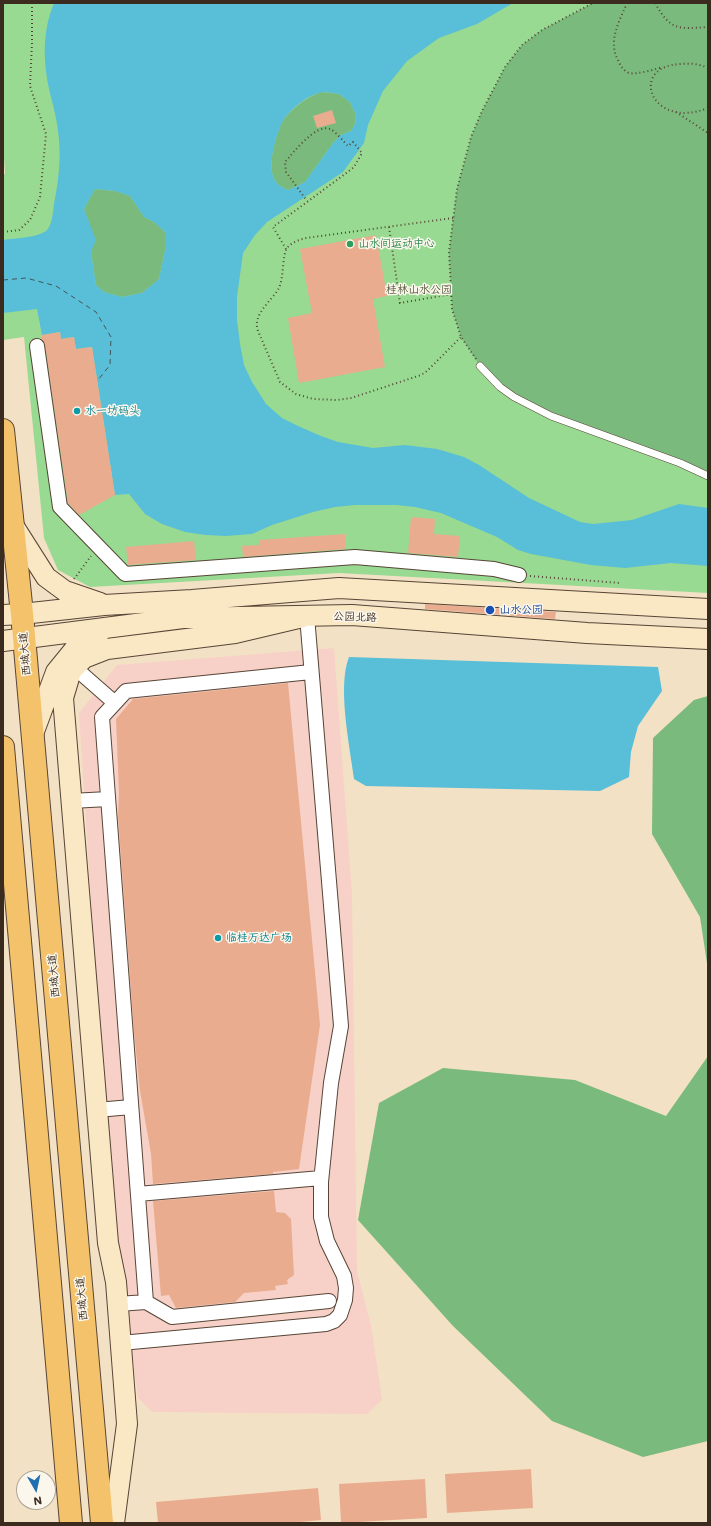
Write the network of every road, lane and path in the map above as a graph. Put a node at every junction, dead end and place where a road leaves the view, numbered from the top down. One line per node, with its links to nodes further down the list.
1 (32, 3): 14 (path)
2 (593, 3): 12 (path)
3 (627, 3): 6 (path)
4 (655, 3): 5 (path)
5 (708, 27)
6 (666, 66): 7 (path); 9 (path)
7 (708, 68)
8 (708, 108): 9 (path)
9 (675, 111): 10 (path)
10 (708, 133)
11 (307, 201): 11 (path); 15 (path)
12 (453, 218): 13 (path); 16 (path)
13 (389, 226): 15 (path); 16 (path)
14 (3, 232)
15 (286, 250): 17 (path)
16 (452, 294): 17 (path)
17 (461, 337): 19 (path)
18 (37, 346): 23 (street)
19 (480, 366): 21 (lane)
20 (3, 430): 22 (highway, 西城大道)
21 (708, 476)
22 (13, 526): 26 (main road); 29 (highway, 西城大道)
23 (98, 546): 24 (street); 26 (path)
24 (519, 575): 25 (path)
25 (620, 583)
26 (65, 591): 27 (main road)
27 (104, 605): 28 (main road); 29 (main road)
28 (708, 609)
29 (12, 615): 33 (highway, 西城大道)
30 (307, 616): 31 (main road, 公园北路); 32 (main road, 公园北路); 34 (main road); 35 (street)
31 (106, 628): 33 (main road, 公园北路); 37 (main road)
32 (708, 639)
33 (14, 640): 37 (highway, 西城大道)
34 (74, 667): 36 (street); 40 (main road)
35 (312, 672): 36 (street); 43 (street)
36 (115, 703): 39 (street)
37 (32, 734): 50 (highway, 西城大道)
38 (3, 747): 49 (highway)
39 (108, 799): 40 (street); 41 (street)
40 (71, 801): 42 (main road)
41 (131, 1108): 42 (street); 44 (street)
42 (97, 1110): 47 (main road)
43 (321, 1178): 44 (street); 48 (street)
44 (138, 1194): 46 (street)
45 (329, 1301): 46 (street)
46 (146, 1302): 47 (street)
47 (118, 1304): 48 (main road)
48 (120, 1343): 51 (main road)
49 (71, 1523)
50 (102, 1523)
51 (114, 1523)

